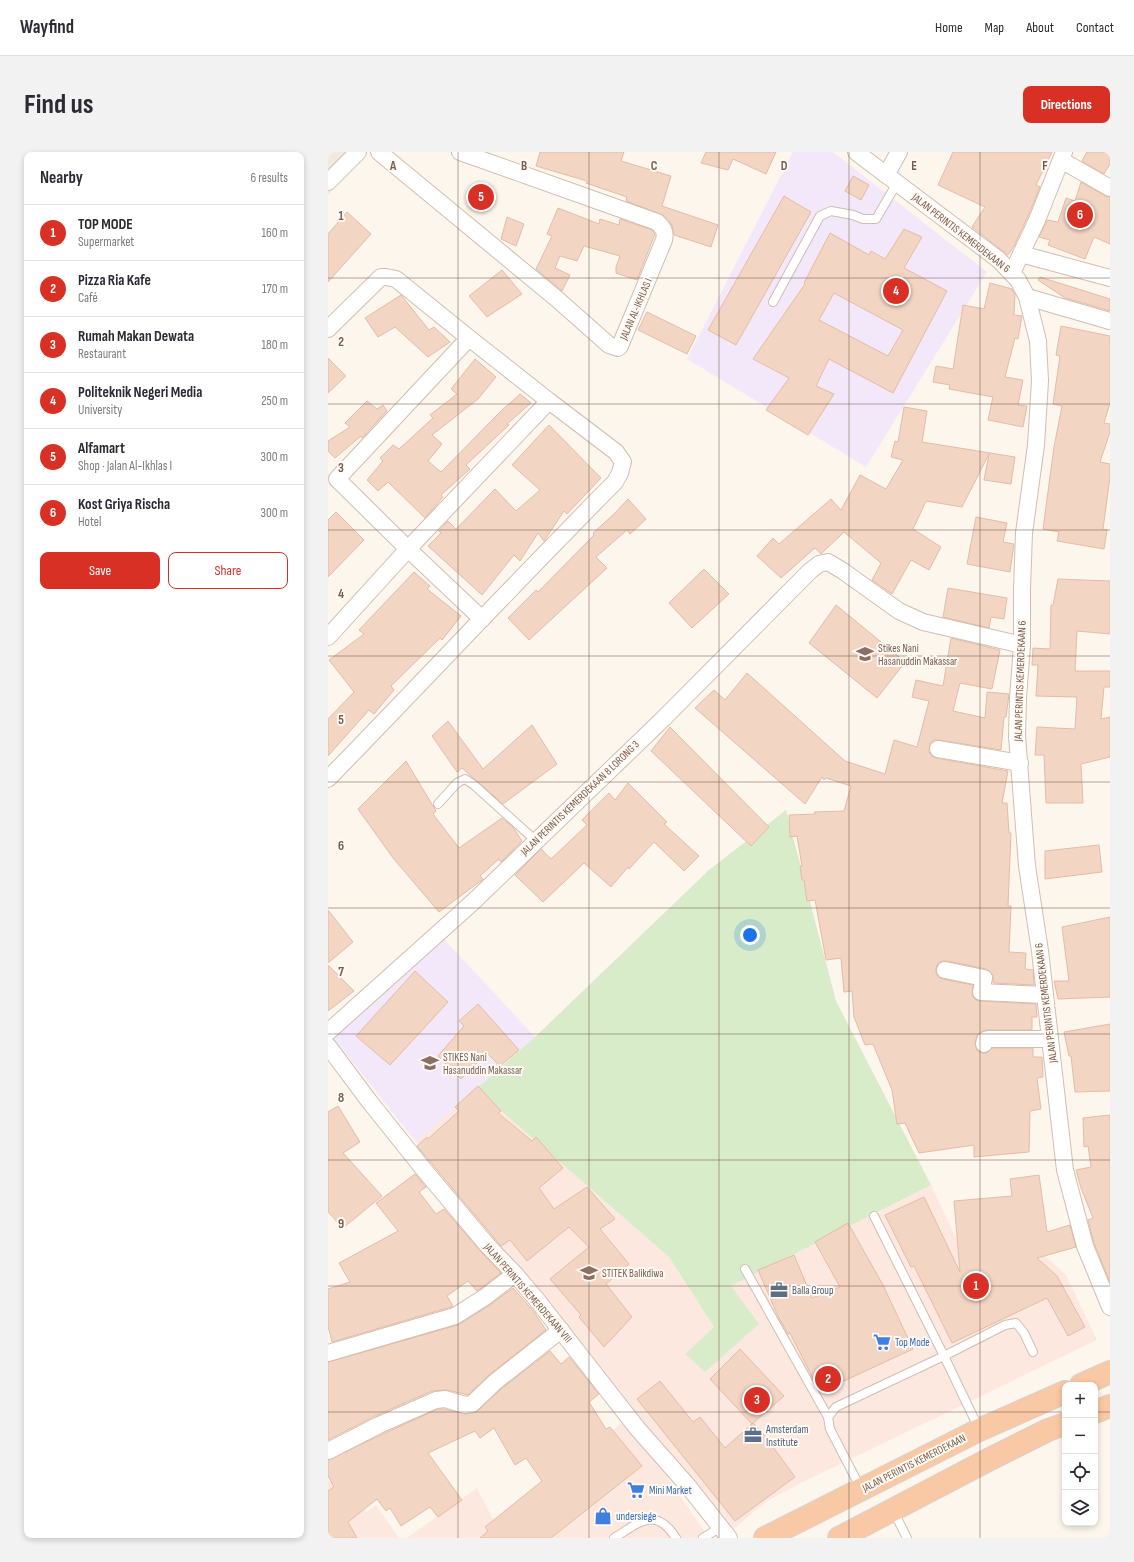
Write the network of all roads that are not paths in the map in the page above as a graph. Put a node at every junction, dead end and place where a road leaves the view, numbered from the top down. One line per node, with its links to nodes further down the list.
1 (358, 152): 8 (street)
2 (379, 152): 3 (street, JALAN AL-IKHLAS I)
3 (460, 152)
4 (856, 152): 7 (street, JALAN PERINTIS KEMERDEKAAN 6)
5 (899, 152): 7 (street)
6 (1063, 156): 9 (street); 10 (street)
7 (891, 179): 11 (street, JALAN PERINTIS KEMERDEKAAN 6); 14 (lane)
8 (328, 182)
9 (1110, 188)
10 (1021, 254): 11 (street); 12 (street)
11 (1012, 273): 13 (street, JALAN PERINTIS KEMERDEKAAN 6)
12 (1110, 278)
13 (1027, 297): 15 (street); 23 (street, JALAN PERINTIS KEMERDEKAAN 6)
14 (773, 302)
15 (1110, 321)
16 (328, 329): 17 (street)
17 (469, 338): 18 (street); 19 (street)
18 (549, 401): 20 (street); 21 (street)
19 (332, 484): 20 (street)
20 (408, 549): 21 (street); 22 (street)
21 (482, 619): 26 (street)
22 (328, 636)
23 (1022, 645): 25 (street, JALAN PERINTIS KEMERDEKAAN 6); 28 (street, JALAN PERINTIS KEMERDEKAAN 8 LORONG 3)
24 (938, 749): 25 (street)
25 (1020, 763): 30 (street, JALAN PERINTIS KEMERDEKAAN 6)
26 (328, 778)
27 (438, 804): 28 (lane)
28 (536, 841): 31 (street, JALAN PERINTIS KEMERDEKAAN 8 LORONG 3)
29 (945, 970): 30 (street)
30 (1045, 994): 32 (street, JALAN PERINTIS KEMERDEKAAN 6)
31 (328, 1032)
32 (1050, 1039): 33 (street); 38 (street, JALAN PERINTIS KEMERDEKAAN 6)
33 (984, 1044)
34 (328, 1046): 37 (street, JALAN PERINTIS KEMERDEKAAN VIII)
35 (874, 1216): 42 (lane)
36 (745, 1269): 48 (lane)
37 (515, 1274): 39 (street, JALAN PERINTIS KEMERDEKAAN VIII); 41 (street)
38 (1110, 1307)
39 (561, 1330): 51 (street); 54 (street, JALAN PERINTIS KEMERDEKAAN VIII)
40 (1033, 1352): 42 (lane)
41 (328, 1353)
42 (944, 1356): 48 (lane); 50 (lane)
43 (1110, 1372): 44 (highway)
44 (1088, 1382)
45 (1062, 1393): 50 (highway, JALAN PERINTIS KEMERDEKAAN)
46 (1110, 1406): 47 (highway)
47 (1098, 1411)
48 (828, 1417): 52 (lane)
49 (1062, 1425): 53 (highway)
50 (979, 1430): 52 (highway, JALAN PERINTIS KEMERDEKAAN)
51 (328, 1451)
52 (861, 1489): 58 (highway, JALAN PERINTIS KEMERDEKAAN)
53 (893, 1510): 59 (highway); 60 (lane)
54 (725, 1533): 57 (lane)
55 (614, 1538): 56 (lane)
56 (676, 1538)
57 (703, 1538)
58 (765, 1538)
59 (838, 1538)
60 (907, 1538)

